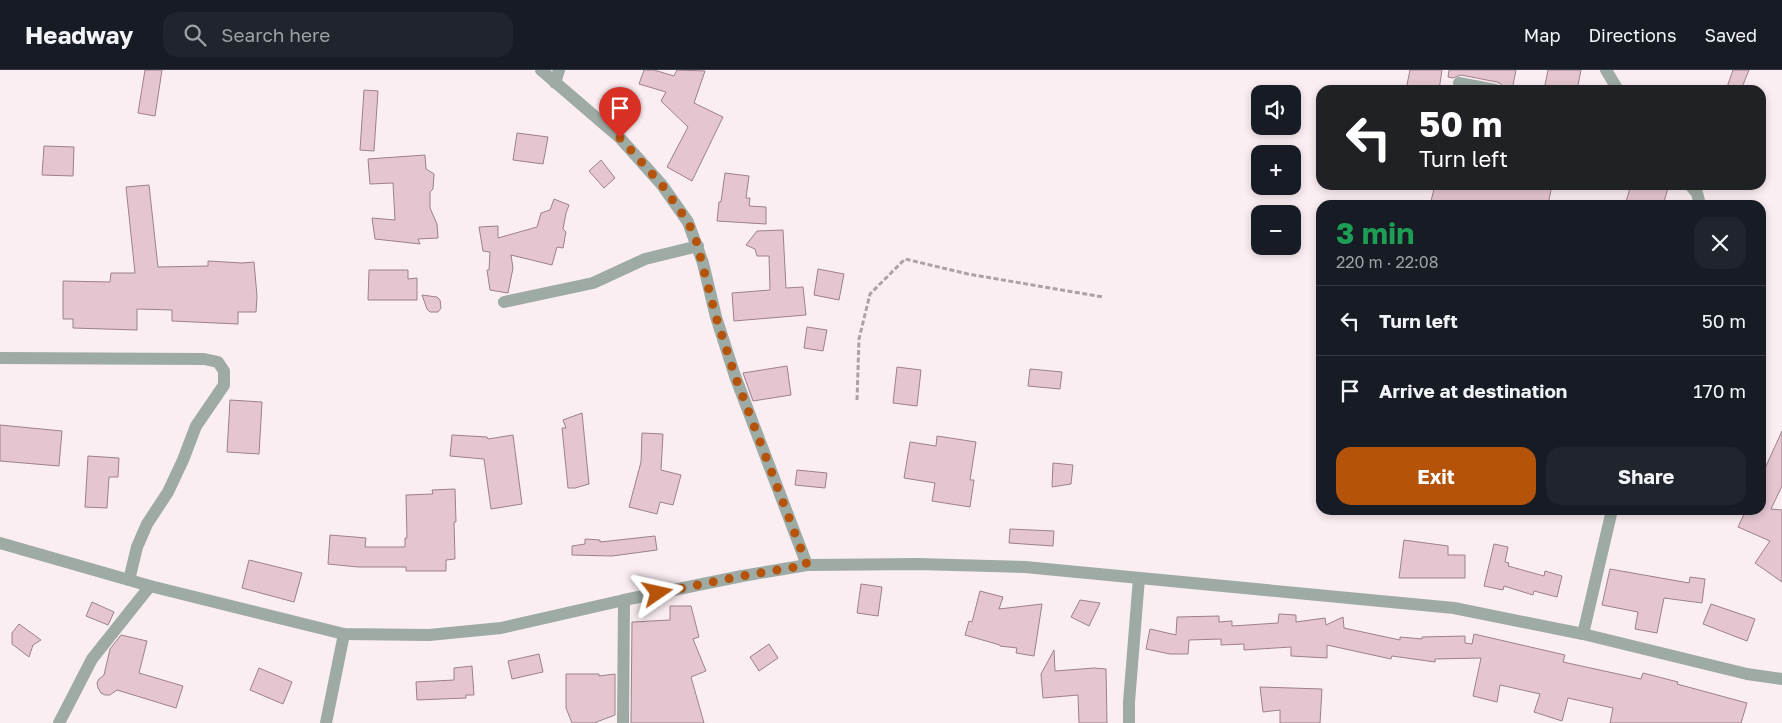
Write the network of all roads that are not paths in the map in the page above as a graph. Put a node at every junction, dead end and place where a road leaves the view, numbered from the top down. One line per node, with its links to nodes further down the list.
1 (541, 70): 4 (street)
2 (559, 70): 4 (street)
3 (1606, 70): 7 (street)
4 (555, 83): 8 (street)
5 (1459, 83): 6 (street)
6 (1469, 85)
7 (1615, 85)
8 (698, 246): 9 (street); 13 (street)
9 (504, 302)
10 (0, 358): 15 (street)
11 (1611, 515): 19 (street)
12 (0, 544): 15 (street)
13 (807, 565): 14 (street); 17 (street)
14 (1139, 578): 19 (street); 24 (street)
15 (129, 580): 16 (street)
16 (150, 586): 18 (street); 21 (street)
17 (624, 600): 18 (street); 23 (street)
18 (344, 634): 22 (street)
19 (1583, 634): 20 (street)
20 (1782, 680)
21 (59, 723)
22 (326, 723)
23 (623, 723)
24 (1129, 723)

